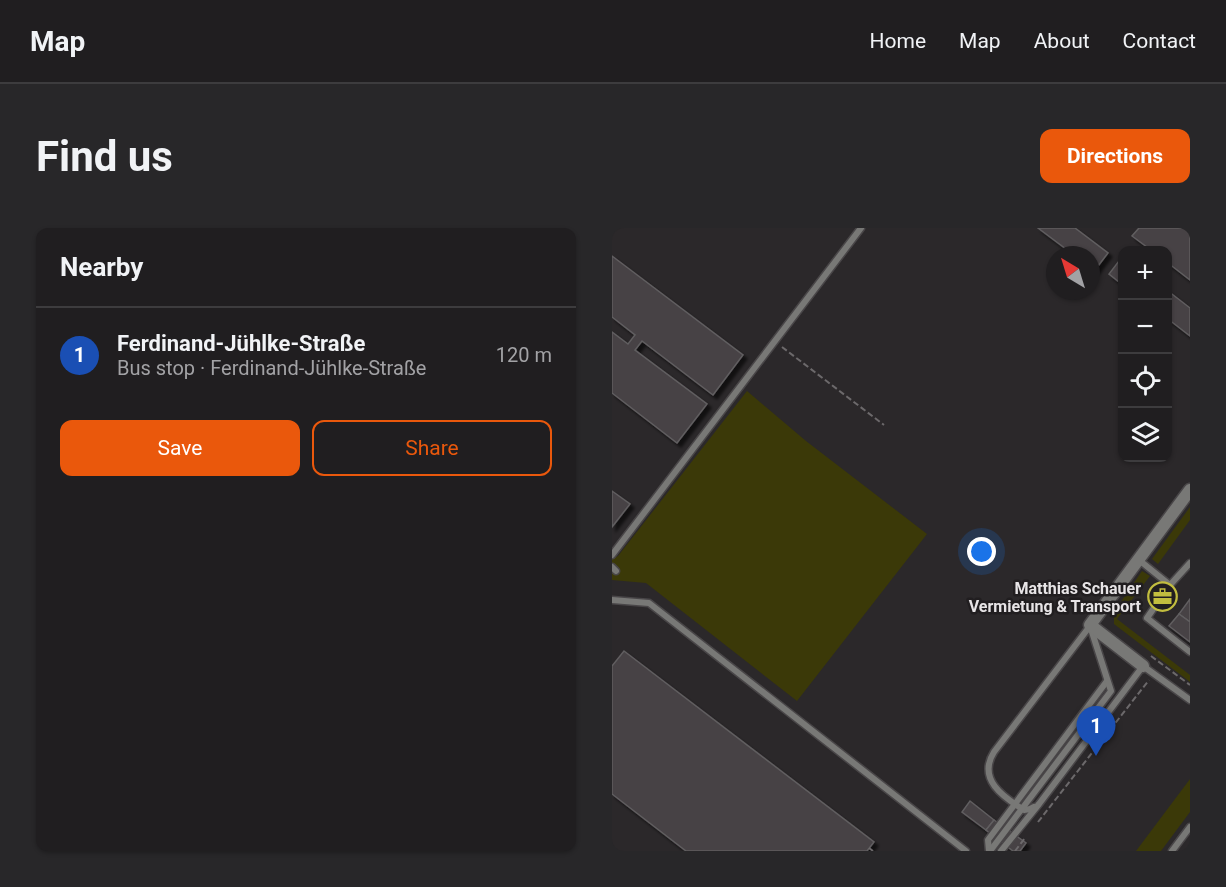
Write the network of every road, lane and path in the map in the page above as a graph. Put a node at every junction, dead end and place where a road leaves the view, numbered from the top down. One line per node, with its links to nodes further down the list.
1 (861, 228): 2 (lane)
2 (774, 342): 3 (path); 5 (lane)
3 (884, 425)
4 (1190, 490): 6 (street)
5 (612, 555)
6 (1138, 560): 8 (lane); 10 (street)
7 (1190, 563): 8 (lane)
8 (1170, 585): 11 (lane)
9 (612, 600): 25 (lane)
10 (1090, 625): 13 (street); 15 (lane); 17 (lane)
11 (1190, 652)
12 (1161, 663): 14 (path)
13 (1143, 666): 14 (lane); 18 (lane)
14 (1154, 673): 16 (lane); 20 (path)
15 (1107, 681): 17 (lane); 19 (lane)
16 (1190, 700)
17 (1015, 803): 19 (lane); 26 (lane)
18 (1039, 804): 19 (lane); 27 (lane)
19 (1022, 808): 26 (lane)
20 (1034, 826)
21 (1190, 827): 29 (lane)
22 (1029, 833): 28 (path)
23 (869, 848): 24 (path)
24 (873, 851)
25 (966, 851)
26 (990, 851)
27 (1001, 851)
28 (1015, 851)
29 (1172, 851)

